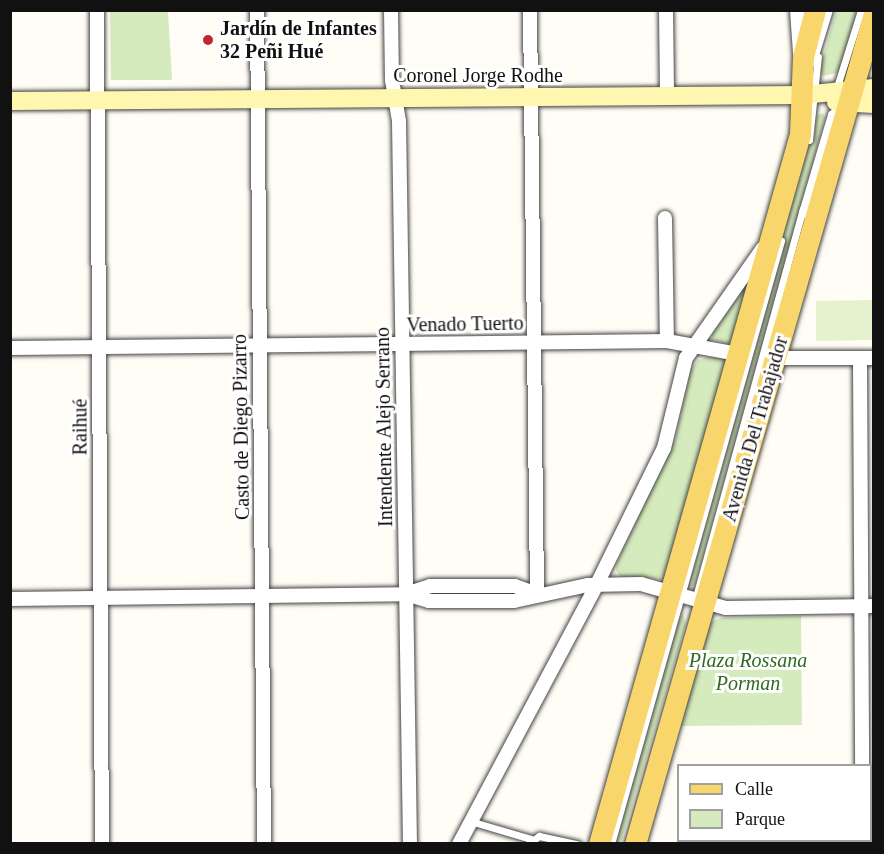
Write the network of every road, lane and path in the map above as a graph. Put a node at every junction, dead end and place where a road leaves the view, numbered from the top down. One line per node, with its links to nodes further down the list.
1 (97, 10): 19 (street, Raihué)
2 (256, 10): 18 (street, Casto de Diego Pizarro)
3 (391, 10): 17 (street, Intendente Alejo Serrano)
4 (530, 10): 16 (street)
5 (666, 10): 15 (street)
6 (797, 10): 12 (street)
7 (815, 10): 12 (main road, Avenida Del Trabajador)
8 (823, 10): 9 (street)
9 (830, 10): 14 (lane)
10 (861, 10): 13 (lane)
11 (873, 14): 13 (main road, Avenida Del Trabajador)
12 (802, 69): 14 (main road, Avenida Del Trabajador)
13 (858, 94): 14 (main road, Coronel Jorge Rodhe); 33 (main road, Avenida Del Trabajador); 39 (lane)
14 (810, 95): 15 (main road, Coronel Jorge Rodhe); 21 (lane); 24 (main road, Avenida Del Trabajador)
15 (667, 96): 16 (main road, Coronel Jorge Rodhe)
16 (531, 97): 17 (main road, Coronel Jorge Rodhe); 26 (street)
17 (395, 98): 18 (main road, Coronel Jorge Rodhe); 27 (street, Intendente Alejo Serrano)
18 (257, 99): 19 (main road, Coronel Jorge Rodhe); 29 (street, Casto de Diego Pizarro)
19 (97, 100): 20 (main road, Coronel Jorge Rodhe); 31 (street, Raihué)
20 (10, 101)
21 (806, 150)
22 (810, 215): 22 (street)
23 (665, 219): 25 (street)
24 (778, 233): 28 (street); 32 (main road, Avenida Del Trabajador); 39 (lane)
25 (667, 341): 26 (street, Venado Tuerto); 28 (street, Venado Tuerto)
26 (534, 342): 27 (street, Venado Tuerto); 37 (street)
27 (403, 344): 29 (street, Venado Tuerto); 36 (street, Intendente Alejo Serrano)
28 (694, 345): 32 (street, Venado Tuerto); 35 (street)
29 (259, 346): 31 (street, Venado Tuerto); 38 (street, Casto de Diego Pizarro)
30 (10, 348): 31 (street, Venado Tuerto)
31 (99, 348): 40 (street, Raihué)
32 (738, 354): 39 (main road, Avenida Del Trabajador)
33 (775, 358): 34 (street); 39 (main road, Avenida Del Trabajador)
34 (867, 358): 42 (street)
35 (597, 584): 37 (street); 39 (street); 45 (street)
36 (406, 594): 37 (street); 38 (street); 49 (street, Intendente Alejo Serrano)
37 (537, 594)
38 (262, 596): 40 (street); 48 (street, Casto de Diego Pizarro)
39 (688, 597): 42 (street); 44 (lane); 52 (main road, Avenida Del Trabajador); 53 (lane); 54 (main road, Avenida Del Trabajador)
40 (100, 598): 41 (street); 47 (street, Raihué)
41 (10, 599)
42 (867, 606): 43 (street)
43 (862, 764)
44 (632, 820)
45 (470, 821): 46 (lane); 50 (street)
46 (530, 841): 51 (lane)
47 (102, 843)
48 (264, 843)
49 (410, 843)
50 (459, 843)
51 (578, 843)
52 (599, 843)
53 (611, 843)
54 (635, 843)

